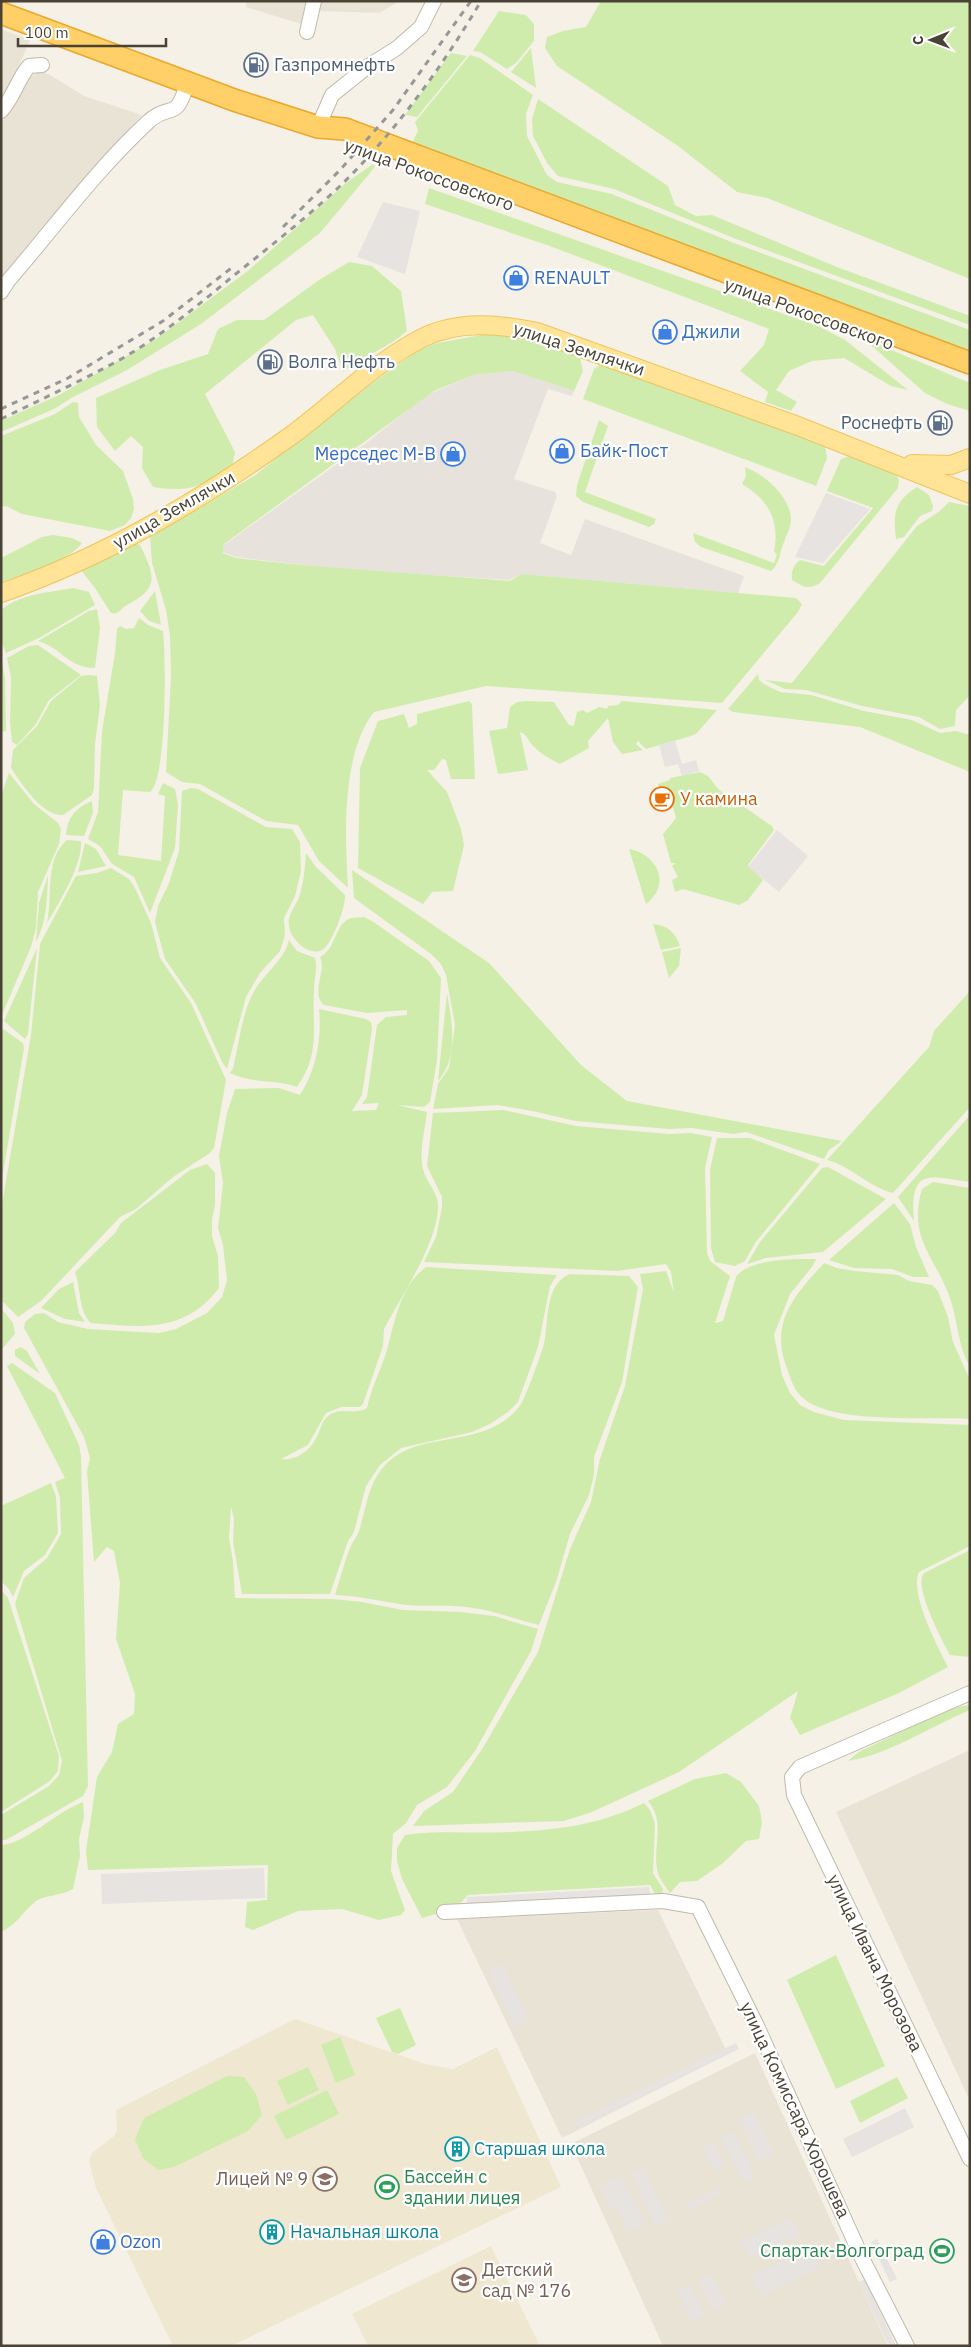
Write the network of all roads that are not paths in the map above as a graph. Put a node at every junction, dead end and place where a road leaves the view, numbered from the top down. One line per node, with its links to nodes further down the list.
1 (314, 1): 4 (street)
2 (434, 1): 8 (street)
3 (1, 13): 6 (highway)
4 (307, 32)
5 (42, 65): 7 (street)
6 (188, 83): 8 (highway); 9 (street)
7 (1, 111)
8 (318, 127): 10 (highway, улица Рокоссовского); 11 (highway, улица Рокоссовского)
9 (1, 292)
10 (970, 363)
11 (970, 373)
12 (970, 458): 13 (main road)
13 (894, 464): 15 (main road, улица Землячки); 17 (main road, улица Землячки)
14 (970, 472): 15 (main road)
15 (934, 478): 16 (main road, улица Землячки)
16 (970, 494)
17 (1, 593)
18 (970, 1693): 20 (street, улица Ивана Морозова)
19 (444, 1912): 21 (street, улица Комиссара Хорошева)
20 (970, 2159)
21 (907, 2346)

